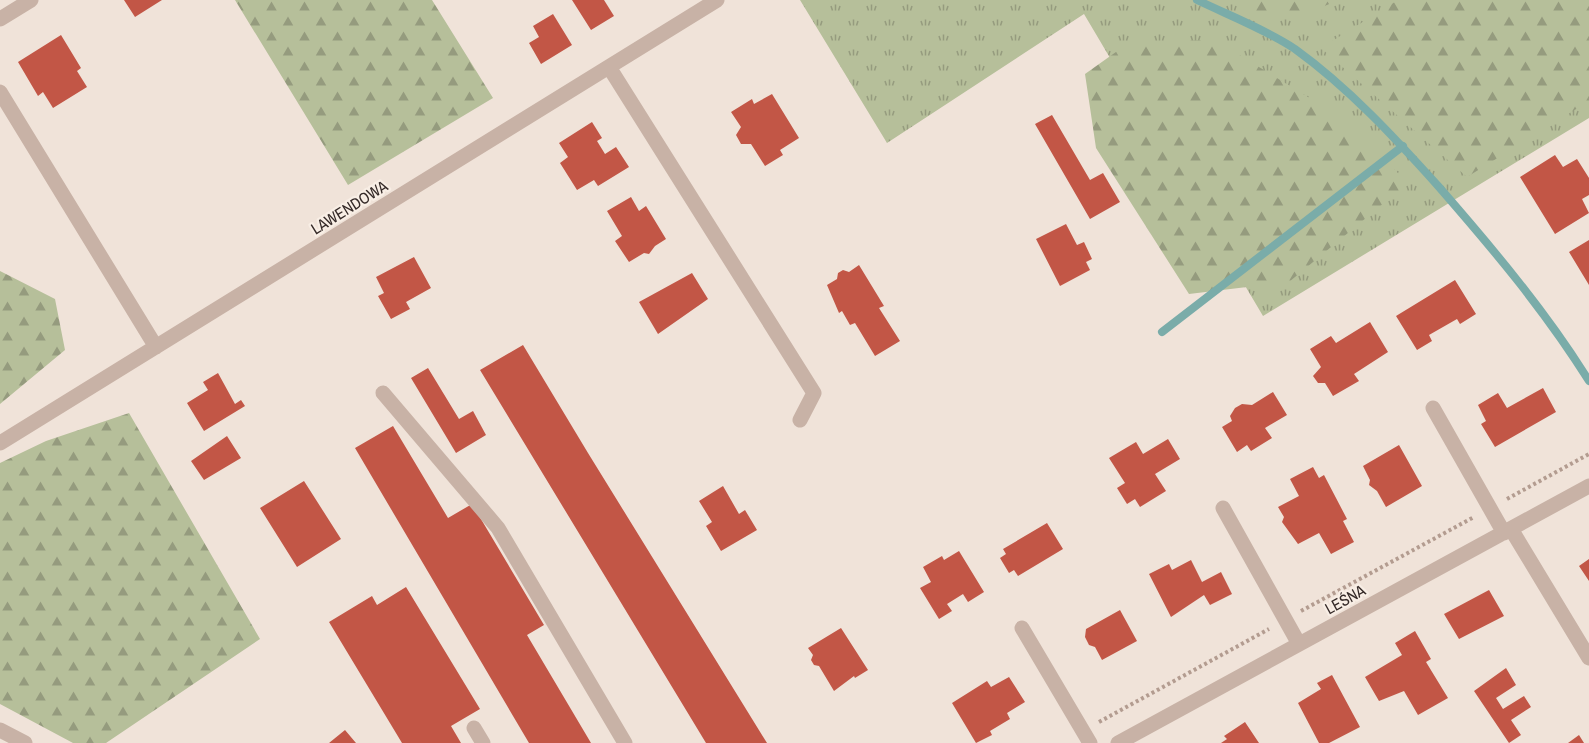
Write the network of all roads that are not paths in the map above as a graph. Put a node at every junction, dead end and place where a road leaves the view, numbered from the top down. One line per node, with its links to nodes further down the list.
1 (31, 0): 3 (street)
2 (717, 0): 4 (street, LAWENDOWA)
3 (0, 19)
4 (609, 67): 6 (street, LAWENDOWA); 9 (street)
5 (0, 92): 6 (street)
6 (156, 347): 10 (street, LAWENDOWA)
7 (383, 393): 23 (street)
8 (1433, 408): 13 (street)
9 (800, 420)
10 (0, 443)
11 (1589, 486): 13 (street, LEŚNA)
12 (1223, 508): 15 (street)
13 (1507, 531): 15 (street, LEŚNA); 16 (street)
14 (1022, 628): 19 (street)
15 (1299, 644): 20 (street, LEŚNA)
16 (1589, 658)
17 (474, 728): 22 (street)
18 (0, 730): 21 (street)
19 (1087, 737)
20 (1136, 739): 24 (street, LEŚNA)
21 (25, 743)
22 (483, 743)
23 (625, 743)
24 (1118, 743)

